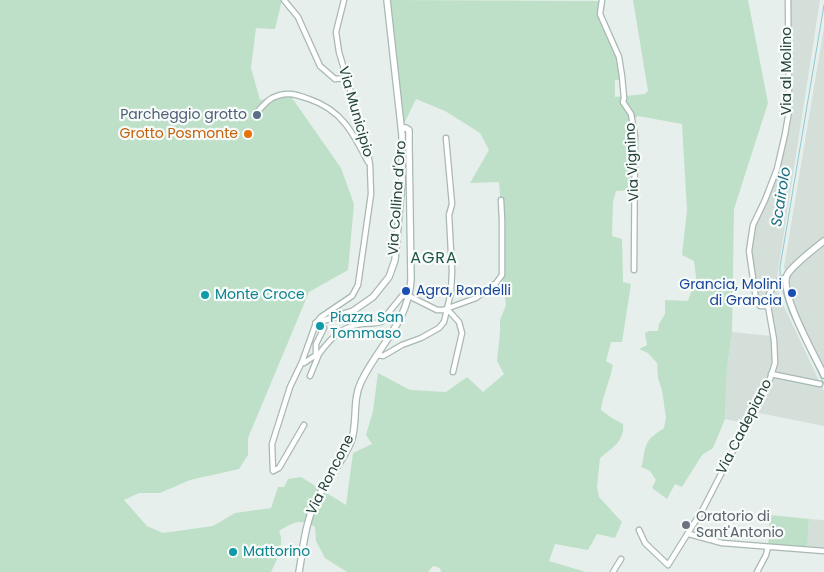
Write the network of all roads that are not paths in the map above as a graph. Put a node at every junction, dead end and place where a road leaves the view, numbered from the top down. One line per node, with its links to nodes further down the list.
1 (284, 0): 6 (street)
2 (344, 0): 6 (street, Via Municipio)
3 (387, 0): 8 (street, Via Collina d'Oro)
4 (602, 0): 13 (street, Via Vignino)
5 (788, 0): 16 (street, Via al Molino)
6 (346, 78): 10 (street, Via Municipio)
7 (255, 114): 10 (street)
8 (402, 128): 15 (street, Via Roncone); 18 (street, Via Collina d'Oro)
9 (446, 138): 17 (street)
10 (370, 166): 18 (street, Via Municipio)
11 (501, 200): 17 (street)
12 (824, 241): 14 (street)
13 (634, 270)
14 (784, 278): 16 (street); 24 (street)
15 (409, 296): 17 (street); 19 (street, Via Roncone); 20 (street)
16 (767, 306): 23 (street, Via Cadepiano)
17 (448, 310): 19 (street); 22 (street)
18 (316, 323): 20 (street); 27 (street)
19 (378, 354): 33 (street, Via Roncone)
20 (317, 355): 21 (street); 25 (street)
21 (304, 363)
22 (453, 372)
23 (772, 374): 26 (street); 29 (street, Via Cadepiano)
24 (824, 375)
25 (310, 376)
26 (820, 384)
27 (304, 425)
28 (640, 530): 29 (street, Via Cadepiano)
29 (688, 534): 30 (street)
30 (768, 547): 31 (street); 35 (street)
31 (824, 551)
32 (621, 559): 34 (street)
33 (298, 572)
34 (614, 572)
35 (757, 572)

